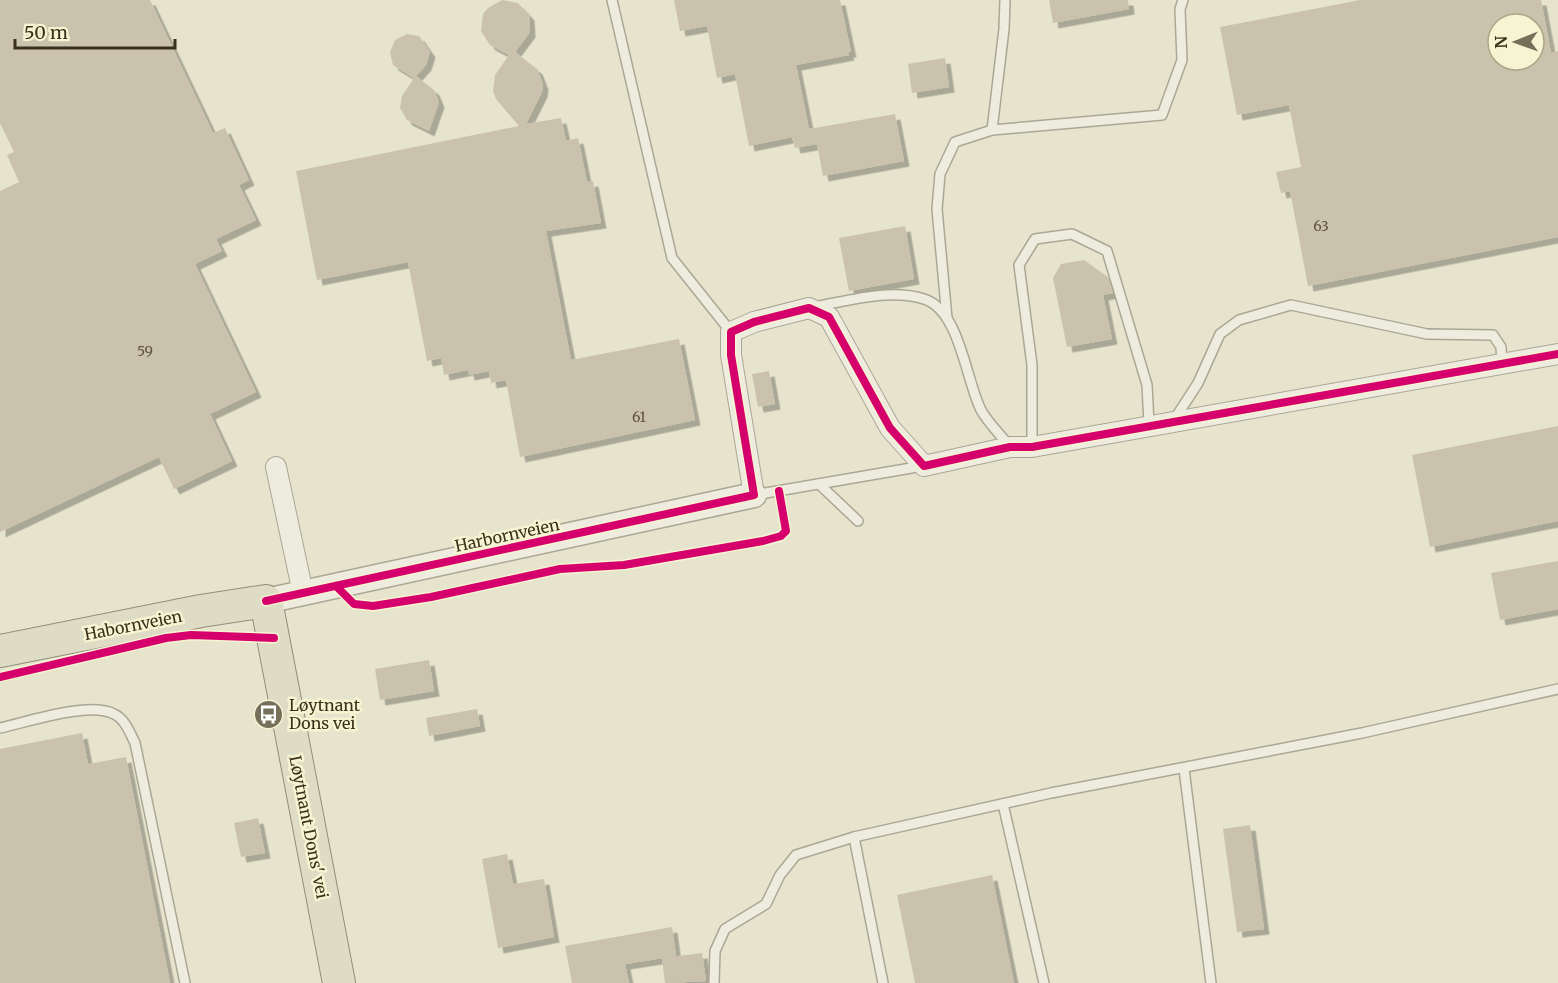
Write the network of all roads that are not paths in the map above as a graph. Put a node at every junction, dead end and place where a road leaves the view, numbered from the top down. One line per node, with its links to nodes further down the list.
1 (612, 0): 7 (lane)
2 (1005, 0): 4 (lane)
3 (1183, 0): 4 (lane)
4 (992, 130): 6 (lane)
5 (809, 308): 6 (lane); 7 (street); 14 (street)
6 (946, 318): 12 (lane)
7 (731, 332): 17 (street)
8 (1558, 354): 9 (street)
9 (1502, 363): 10 (street); 10 (lane)
10 (1174, 420): 11 (street)
11 (1149, 424): 13 (street); 13 (lane)
12 (1010, 447): 13 (street); 14 (street)
13 (1032, 447)
14 (924, 466): 16 (lane)
15 (276, 467): 19 (street)
16 (819, 484): 17 (lane); 18 (lane)
17 (754, 495): 19 (street, Harbornveien)
18 (858, 521)
19 (303, 593): 20 (street, Harbornveien)
20 (266, 601): 21 (highway, Habornveien); 28 (highway, Løytnant Dons' vei)
21 (0, 651)
22 (1558, 689): 24 (lane)
23 (0, 728): 27 (lane)
24 (1184, 769): 25 (lane); 32 (lane)
25 (1003, 804): 26 (lane); 31 (lane)
26 (854, 837): 29 (lane); 30 (lane)
27 (185, 983)
28 (339, 983)
29 (714, 983)
30 (883, 983)
31 (1044, 983)
32 (1211, 983)

